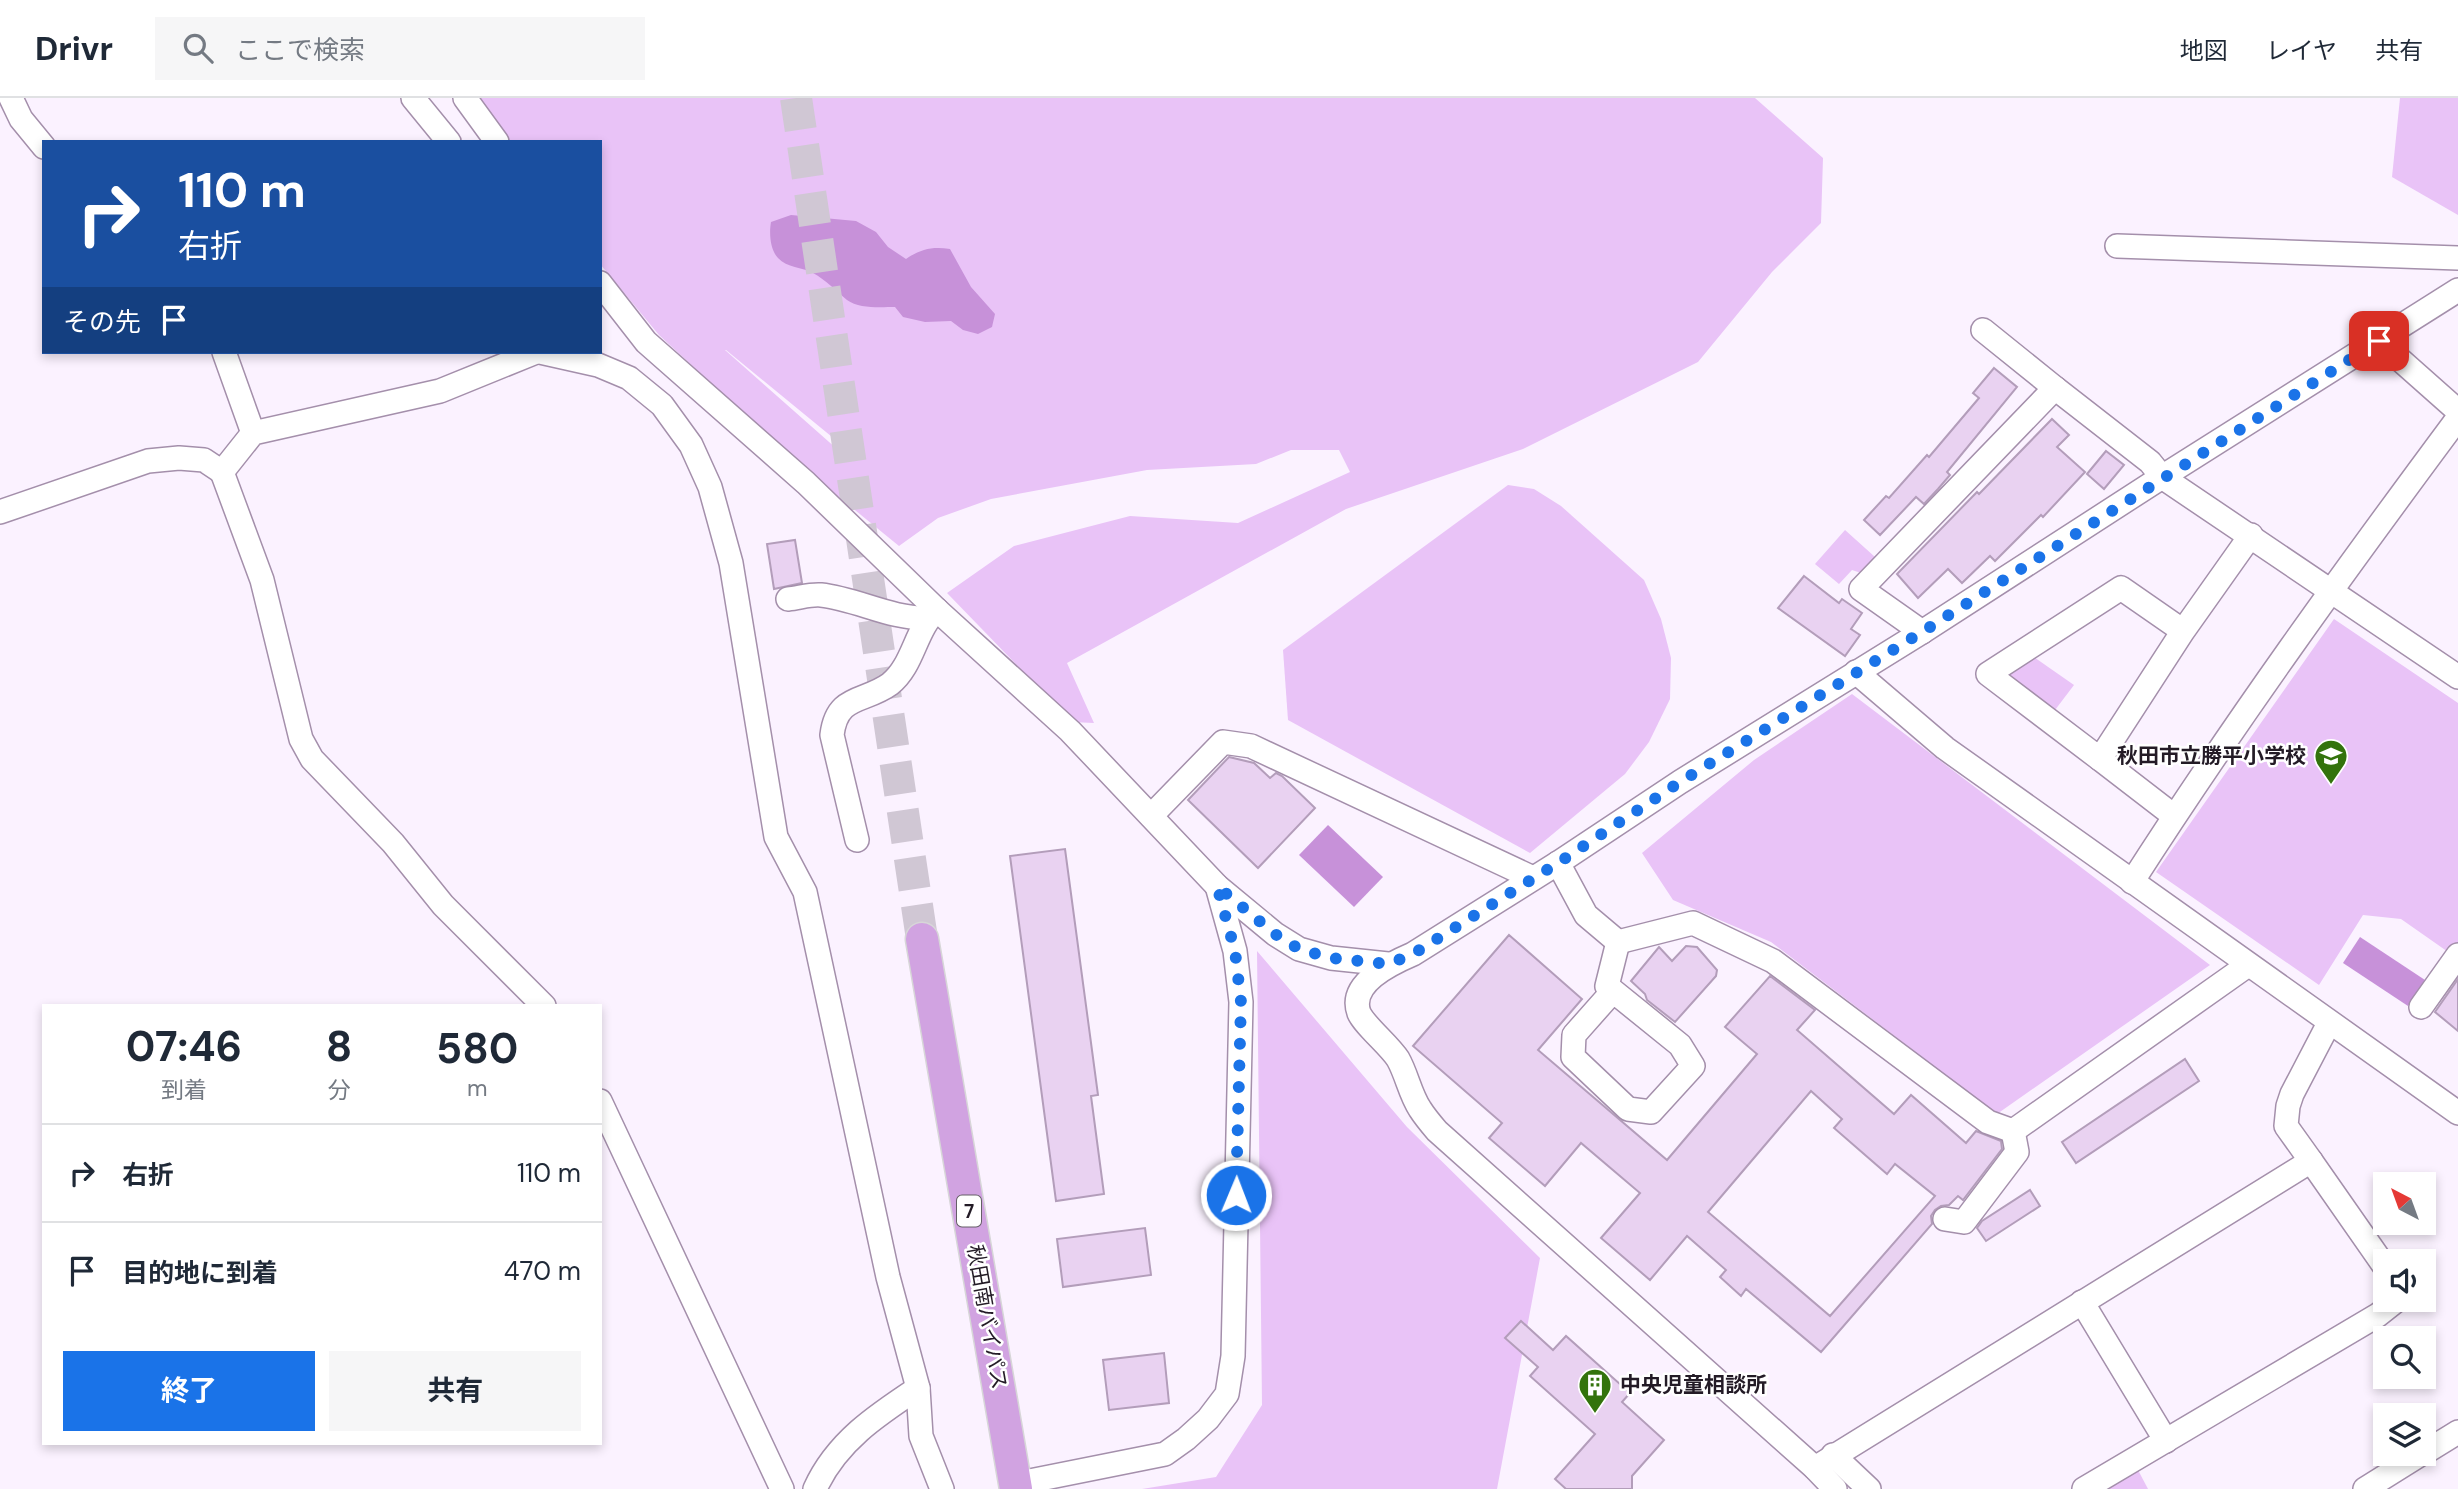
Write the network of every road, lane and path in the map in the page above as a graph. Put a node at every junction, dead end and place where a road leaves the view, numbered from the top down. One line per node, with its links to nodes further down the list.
1 (11, 98): 6 (street)
2 (413, 98): 4 (street)
3 (465, 98): 5 (street)
4 (448, 140)
5 (496, 140)
6 (42, 145)
7 (2117, 246): 8 (street)
8 (2458, 258)
9 (602, 286): 26 (street)
10 (2458, 290): 12 (street)
11 (1983, 330): 16 (street)
12 (2379, 341): 17 (street); 21 (street)
13 (225, 354): 19 (street)
14 (533, 354): 19 (street)
15 (547, 354): 56 (street)
16 (2055, 388): 21 (street); 28 (street)
17 (2458, 411)
18 (2458, 418): 24 (street)
19 (253, 433): 20 (street)
20 (222, 472): 22 (street); 45 (street)
21 (2162, 477): 23 (street); 28 (street)
22 (0, 512)
23 (2251, 535): 24 (street); 27 (street)
24 (2330, 592): 30 (street); 33 (street)
25 (788, 599): 26 (street)
26 (932, 614): 32 (street); 34 (street)
27 (2183, 631): 31 (street); 31 (street)
28 (1922, 632): 29 (street)
29 (1856, 672): 35 (street); 37 (street)
30 (2458, 677)
31 (2099, 759): 33 (street)
32 (1151, 816): 36 (street); 38 (street)
33 (2174, 816): 37 (street)
34 (857, 840)
35 (1558, 863): 36 (street); 40 (street)
36 (1533, 878): 42 (street)
37 (2132, 882): 43 (street)
38 (1217, 886): 42 (street); 62 (street)
39 (922, 939): 62 (highway, 秋田南バイパス / 7)
40 (1618, 942): 44 (street); 50 (street)
41 (2458, 955): 46 (street)
42 (1388, 964): 60 (street)
43 (2248, 965): 47 (street); 50 (street)
44 (1613, 991): 44 (street)
45 (542, 1004)
46 (2421, 1007)
47 (2329, 1023): 49 (street); 51 (street)
48 (602, 1105): 63 (street)
49 (2458, 1113)
50 (2013, 1132): 52 (street)
51 (2311, 1161): 53 (street); 54 (street)
52 (1945, 1219)
53 (2373, 1250)
54 (2082, 1302): 58 (street); 60 (street)
55 (2382, 1312): 58 (street)
56 (918, 1388): 64 (street); 65 (street)
57 (2458, 1432): 59 (street)
58 (2166, 1441): 68 (street)
59 (2436, 1445)
60 (1824, 1461): 66 (street); 67 (street)
61 (2401, 1466): 69 (street)
62 (1016, 1486)
63 (782, 1489)
64 (815, 1489)
65 (942, 1489)
66 (1835, 1489)
67 (1870, 1489)
68 (2084, 1489)
69 (2365, 1489)

